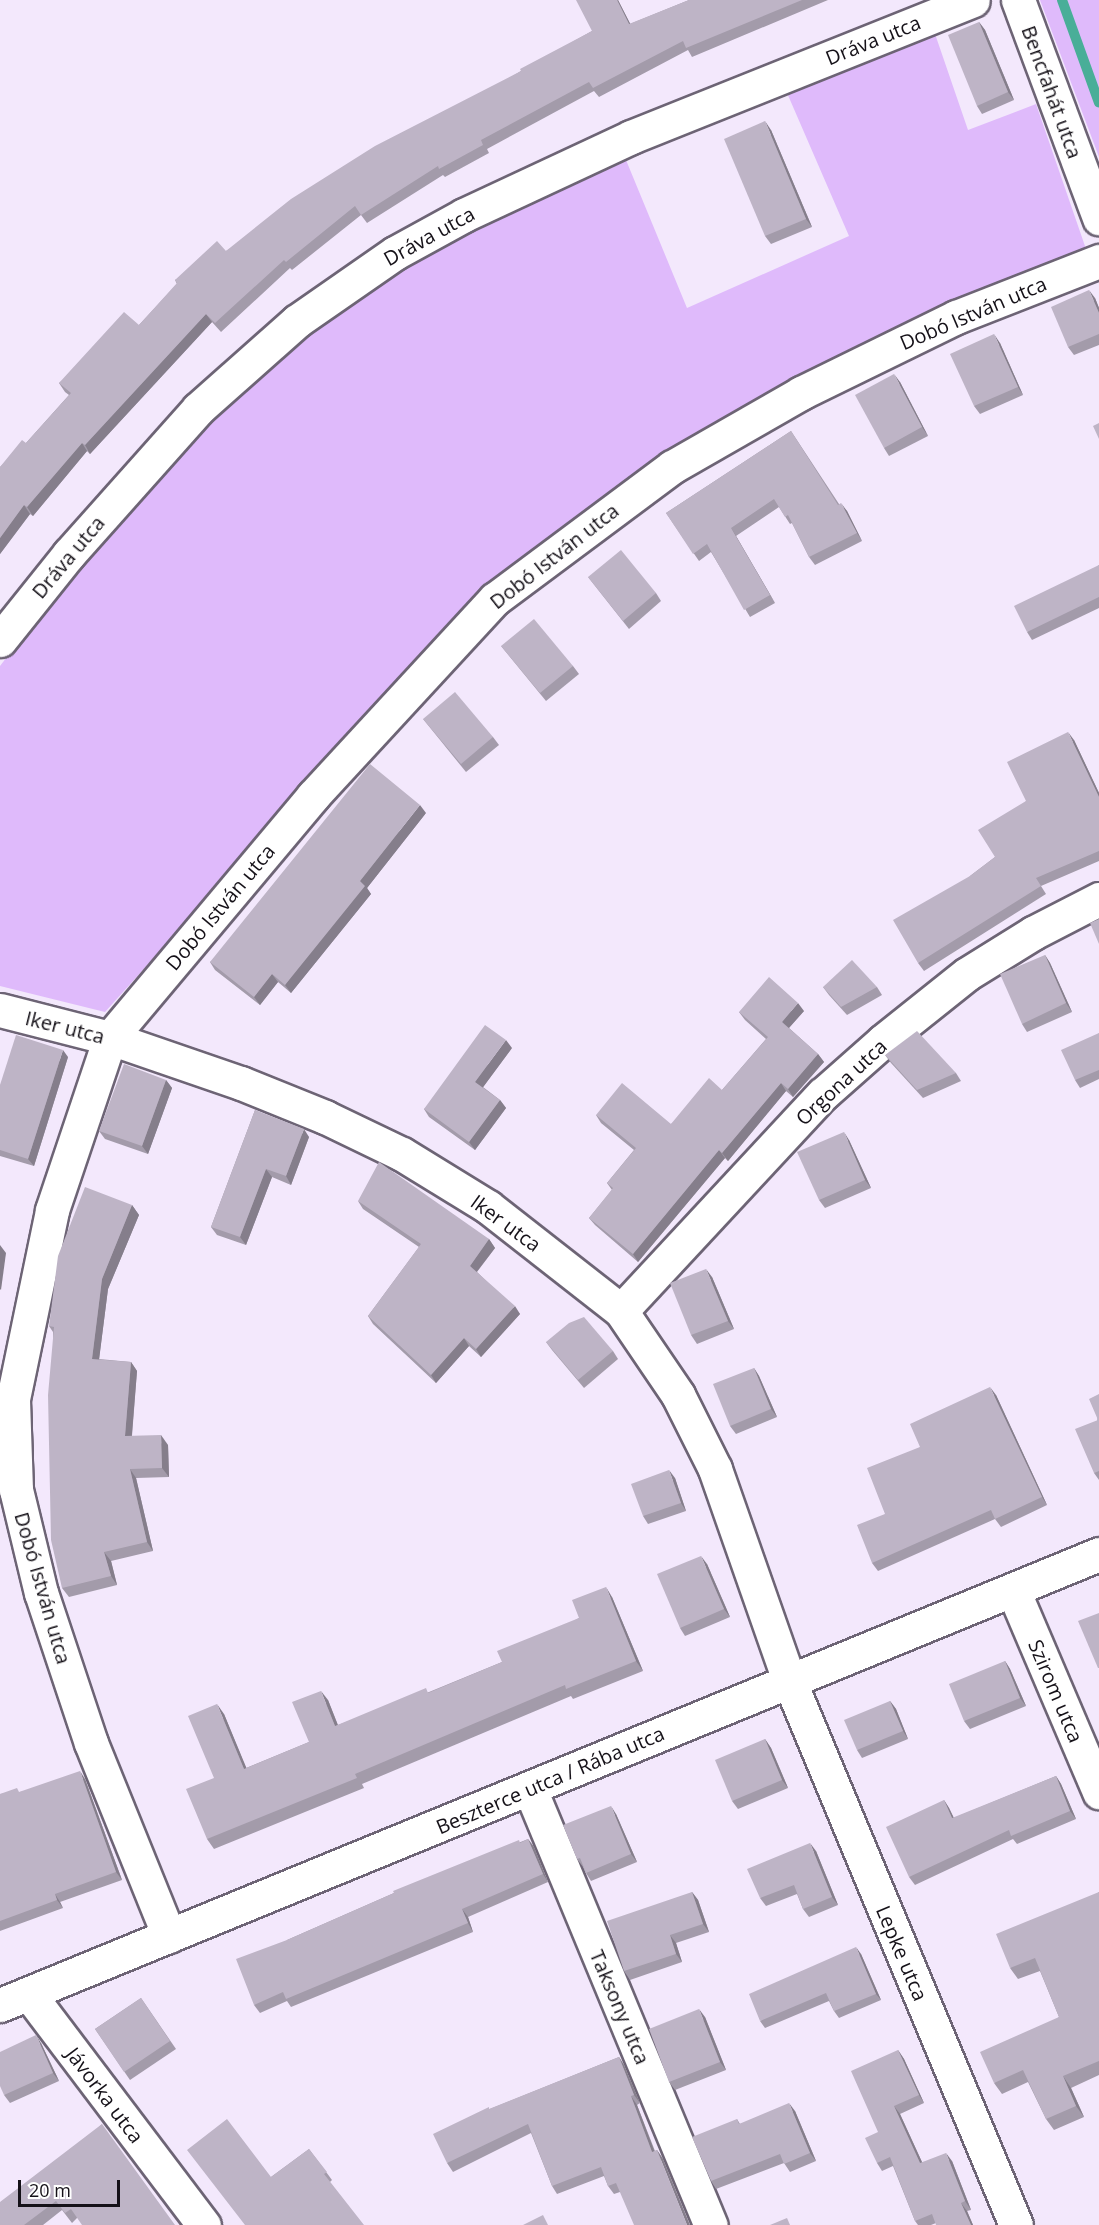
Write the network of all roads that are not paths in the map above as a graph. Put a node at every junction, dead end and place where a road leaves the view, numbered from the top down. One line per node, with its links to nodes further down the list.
1 (973, 0): 5 (street, Dráva utca)
2 (1018, 0): 3 (street, Bencfahát utca)
3 (1099, 218)
4 (1099, 261): 8 (street, Dobó István utca)
5 (0, 640)
6 (1099, 899): 9 (street, Orgona utca)
7 (0, 1010): 8 (street, Iker utca)
8 (110, 1038): 9 (street, Iker utca); 10 (street, Dobó István utca)
9 (621, 1311): 13 (street, Iker utca)
10 (7, 1402): 16 (street, Dobó István utca)
11 (1099, 1554): 12 (street, Beszterce utca / Rába utca)
12 (1013, 1590): 13 (street, Beszterce utca / Rába utca); 15 (street, Szirom utca)
13 (789, 1680): 14 (street, Beszterce utca / Rába utca); 20 (street, Lepke utca)
14 (530, 1789): 16 (street, Beszterce utca / Rába utca); 19 (street, Taksony utca)
15 (1099, 1791)
16 (169, 1936): 17 (street, Beszterce utca / Rába utca)
17 (14, 1999): 18 (street, Jávorka utca)
18 (204, 2225)
19 (711, 2225)
20 (1016, 2225)

